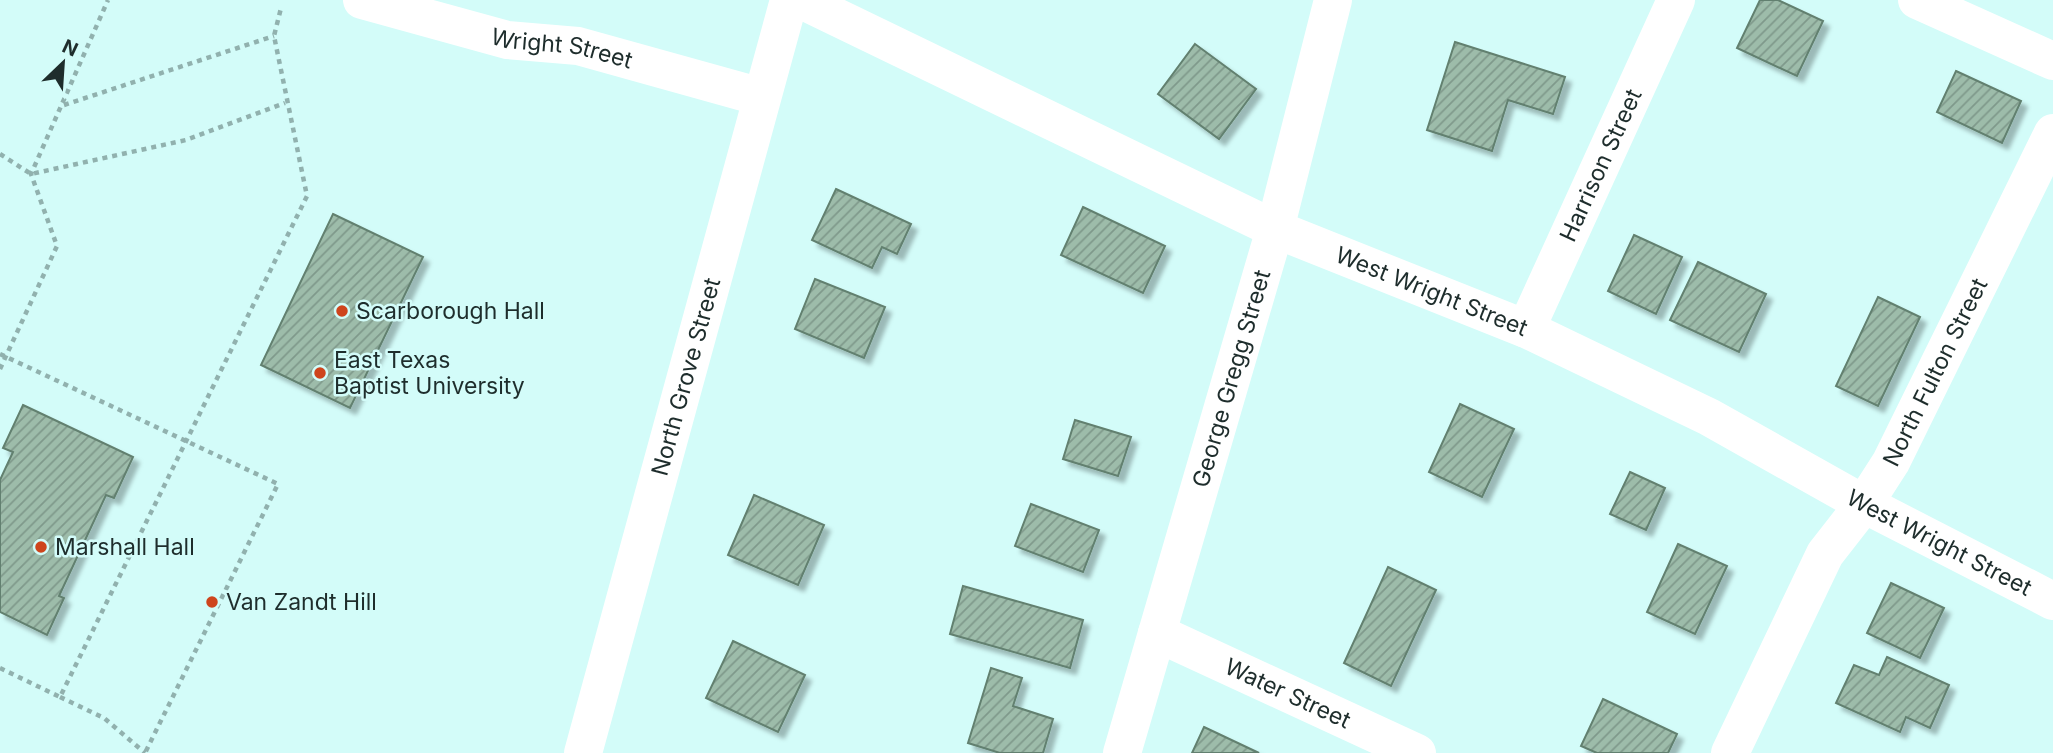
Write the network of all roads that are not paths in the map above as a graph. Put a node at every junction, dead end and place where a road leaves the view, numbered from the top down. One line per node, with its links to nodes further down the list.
1 (362, 0): 8 (street, Wright Street)
2 (789, 0): 8 (street, North Grove Street)
3 (801, 0): 10 (street, West Wright Street)
4 (1333, 0): 10 (street, George Gregg Street)
5 (1676, 0): 11 (street, Harrison Street)
6 (1917, 0): 7 (street)
7 (2053, 61)
8 (761, 97): 15 (street, North Grove Street)
9 (2053, 133): 12 (street, North Fulton Street)
10 (1275, 229): 11 (street, West Wright Street); 14 (street, George Gregg Street)
11 (1526, 329): 12 (street, West Wright Street)
12 (1864, 504): 13 (street, West Wright Street); 18 (street, North Fulton Street)
13 (2053, 601)
14 (1157, 633): 16 (street, George Gregg Street); 17 (street, Water Street)
15 (583, 753)
16 (1122, 753)
17 (1417, 753)
18 (1730, 753)

